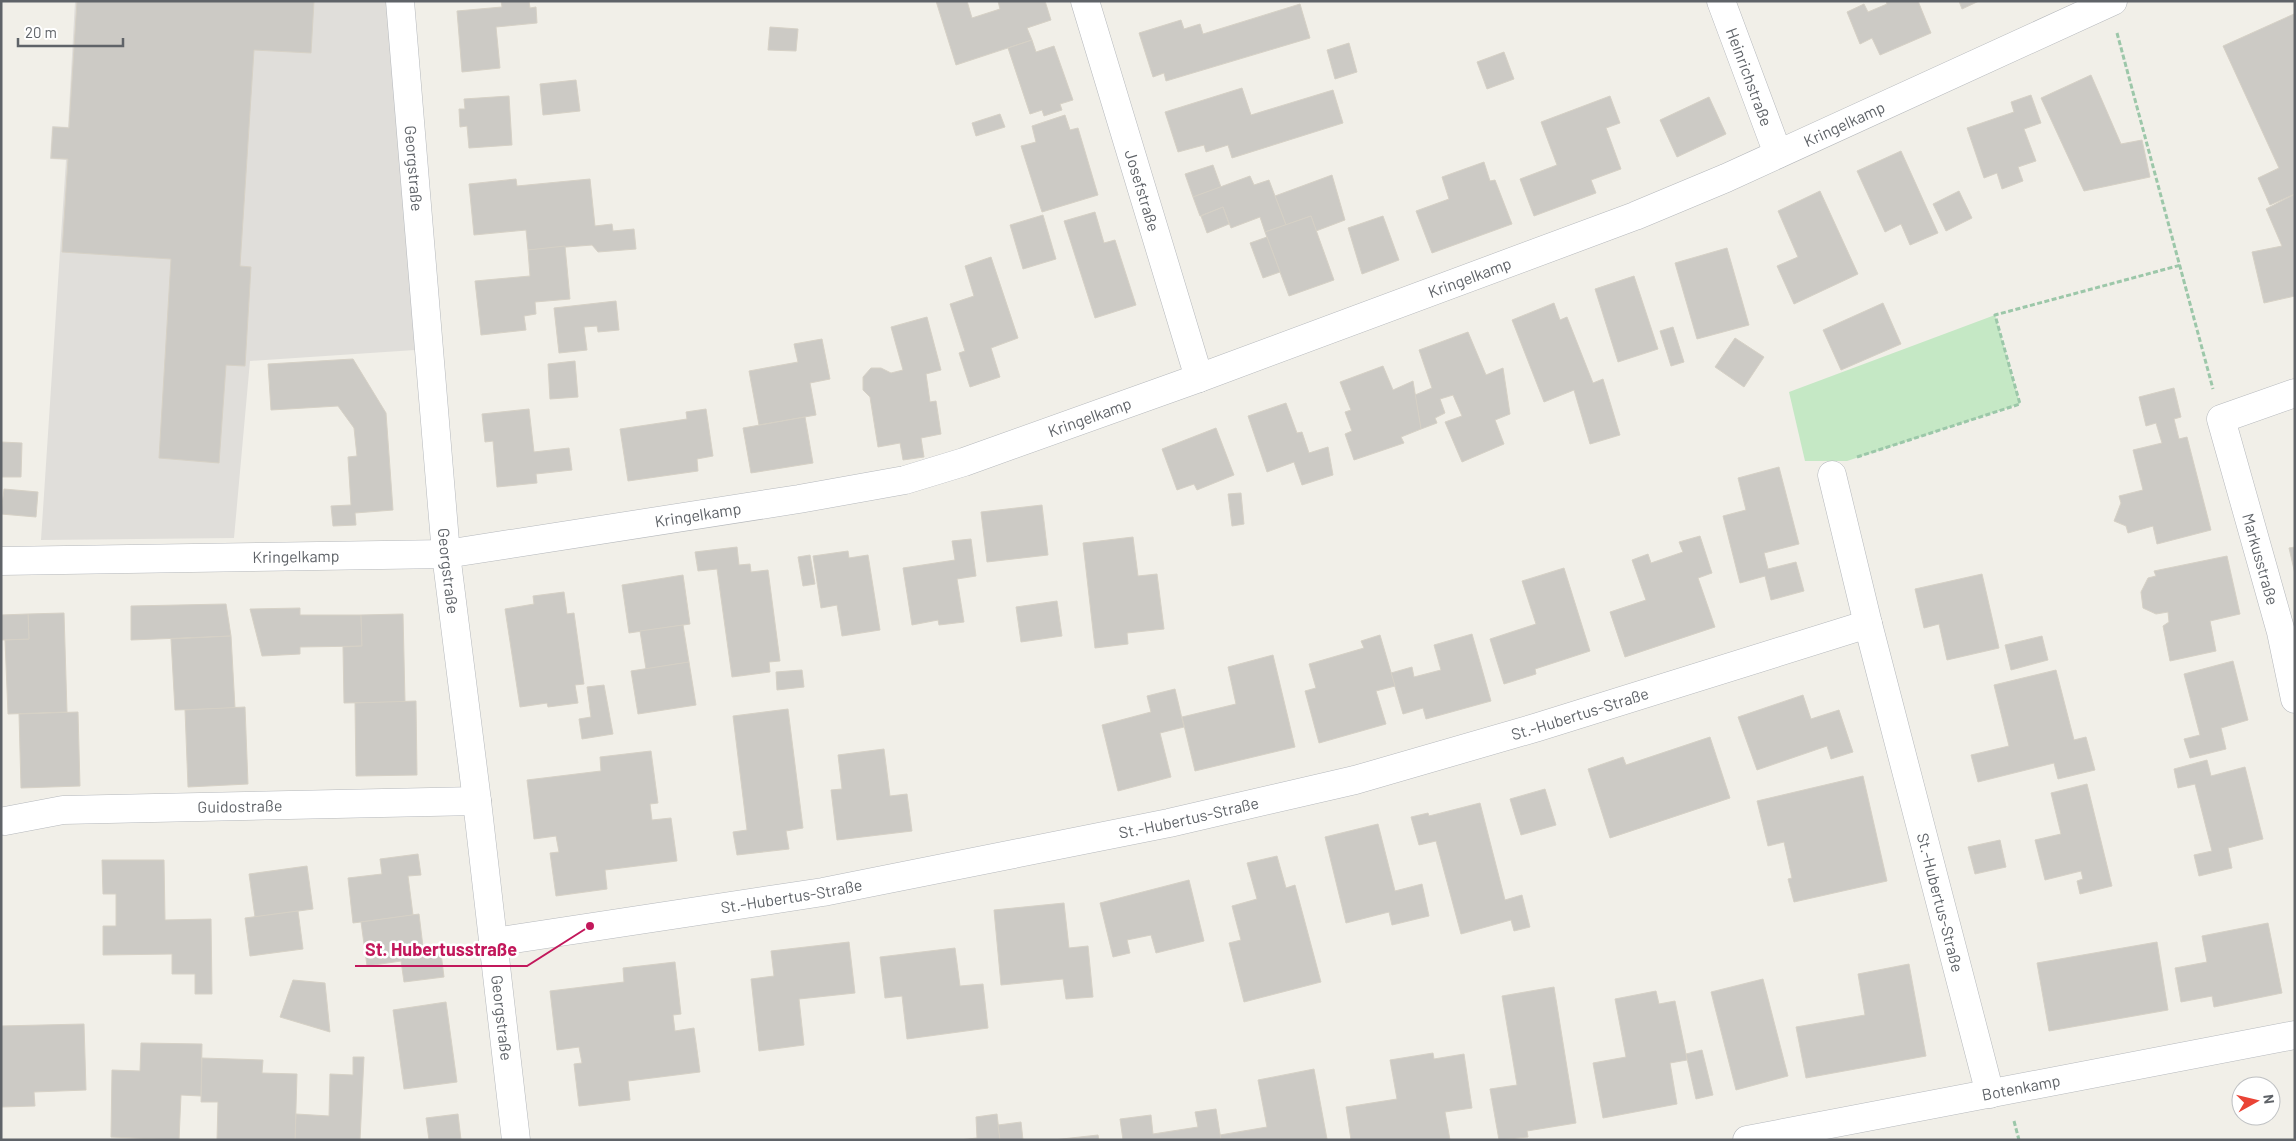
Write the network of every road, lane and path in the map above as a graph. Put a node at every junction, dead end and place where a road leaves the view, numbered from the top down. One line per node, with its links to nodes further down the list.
1 (400, 1): 11 (street, Georgstraße)
2 (1085, 1): 7 (street, Josefstraße)
3 (1721, 1): 5 (street, Heinrichstraße)
4 (2111, 2): 5 (street, Kringelkamp); 6 (path)
5 (1778, 154): 7 (street, Kringelkamp)
6 (2181, 265): 9 (path); 10 (path)
7 (1199, 378): 11 (street, Kringelkamp)
8 (2295, 393): 9 (street)
9 (2221, 420): 14 (street, Markusstraße)
10 (1832, 474): 13 (street, St.-Hubertus-Straße)
11 (446, 554): 12 (street, Kringelkamp); 15 (street, Georgstraße)
12 (1, 561)
13 (1868, 624): 17 (street, St.-Hubertus-Straße); 19 (street, St.-Hubertus-Straße)
14 (2295, 699)
15 (477, 801): 16 (street, Guidostraße); 17 (street, Georgstraße)
16 (5, 820)
17 (494, 942): 21 (street, Georgstraße)
18 (2295, 1035): 19 (street, Botenkamp)
19 (1990, 1094): 20 (street, Botenkamp)
20 (1795, 1135): 22 (street, Botenkamp)
21 (516, 1140)
22 (1747, 1140)

